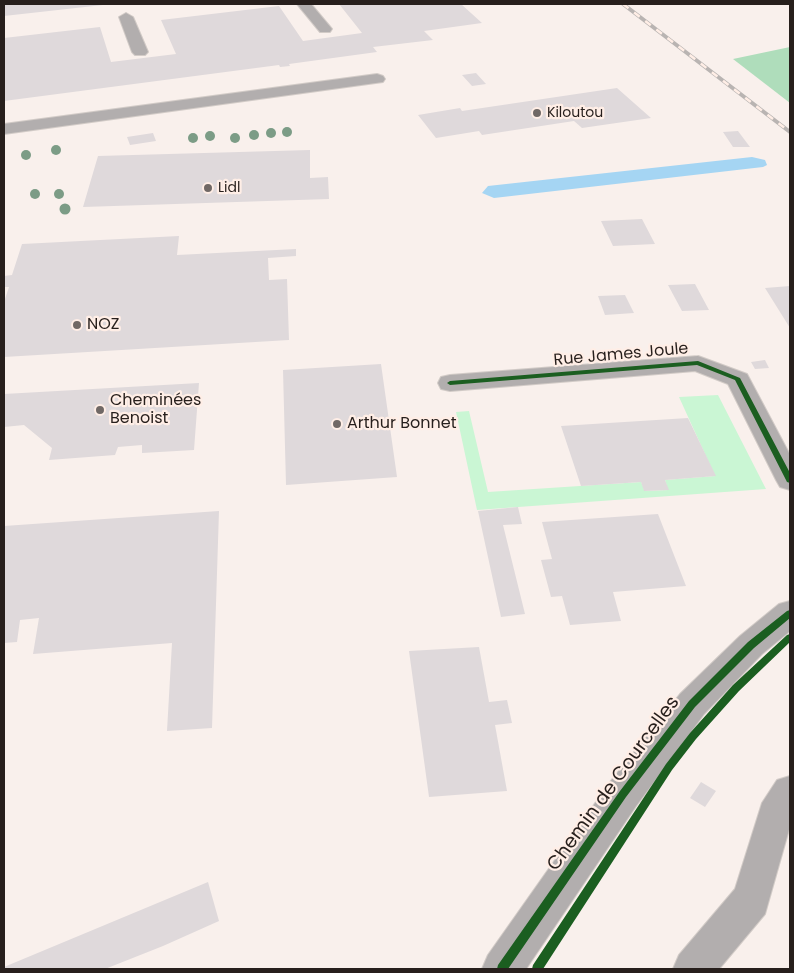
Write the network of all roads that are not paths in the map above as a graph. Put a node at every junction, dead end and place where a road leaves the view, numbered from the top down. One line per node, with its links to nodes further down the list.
1 (304, 4): 3 (street)
2 (126, 17): 4 (street)
3 (325, 29)
4 (140, 52)
5 (377, 78): 6 (street)
6 (4, 129)
7 (450, 383): 8 (street, Rue James Joule)
8 (790, 480)
9 (790, 613): 11 (street, Chemin de Courcelles)
10 (790, 792): 12 (street)
11 (502, 969)
12 (693, 969)

